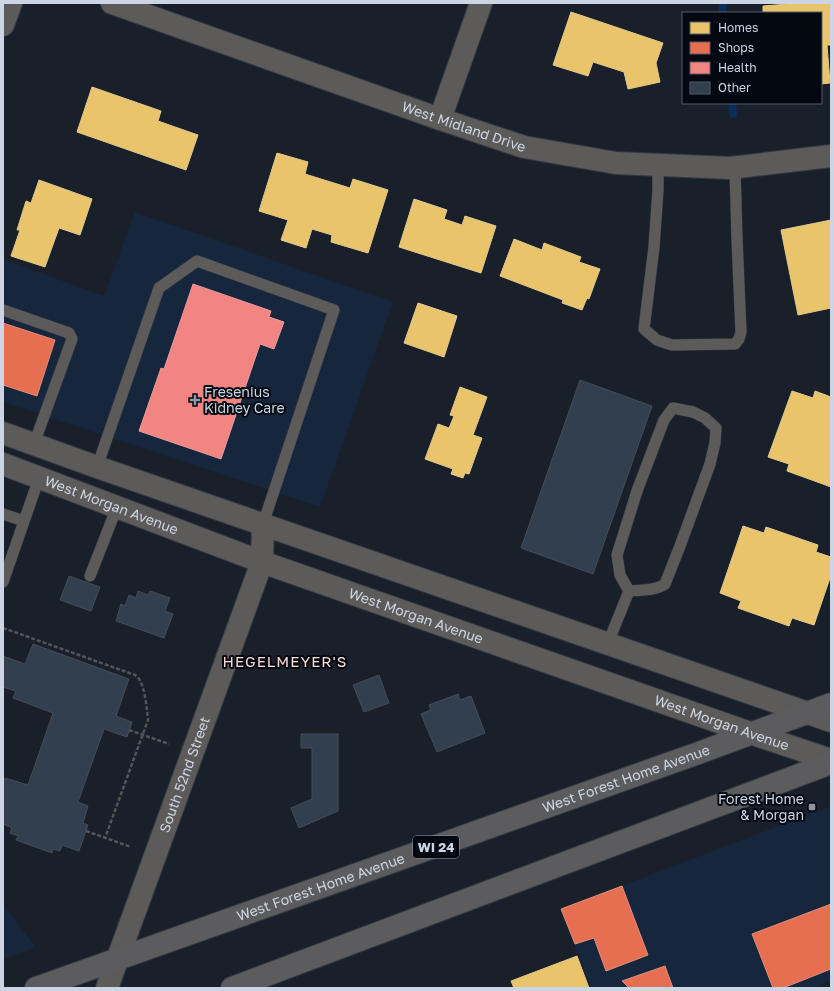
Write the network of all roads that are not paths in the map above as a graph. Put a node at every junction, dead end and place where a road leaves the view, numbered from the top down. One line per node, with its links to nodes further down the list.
1 (11, 3): 4 (street)
2 (112, 3): 5 (street, West Midland Drive)
3 (481, 3): 5 (street)
4 (3, 25)
5 (440, 119): 7 (street, West Midland Drive)
6 (831, 156): 8 (street, West Midland Drive)
7 (658, 165): 8 (street, West Midland Drive); 8 (lane)
8 (735, 168)
9 (3, 310): 11 (lane)
10 (3, 433): 11 (street)
11 (34, 444): 13 (street)
12 (3, 464): 14 (street, West Morgan Avenue)
13 (97, 467): 18 (street); 18 (lane)
14 (38, 478): 15 (street, West Morgan Avenue); 17 (lane)
15 (117, 507): 19 (street, West Morgan Avenue); 20 (lane)
16 (3, 514): 17 (lane)
17 (24, 521): 21 (lane)
18 (263, 524): 19 (street, South 52nd Street); 23 (street)
19 (262, 562): 27 (street, West Morgan Avenue); 29 (street, South 52nd Street)
20 (90, 576)
21 (3, 582)
22 (629, 591): 22 (lane); 23 (lane)
23 (608, 644): 25 (street)
24 (831, 704): 25 (main road, West Forest Home Avenue / WI 24)
25 (808, 713): 26 (street); 27 (main road, West Forest Home Avenue / WI 24)
26 (831, 721)
27 (753, 734): 28 (street, West Morgan Avenue); 29 (main road, West Forest Home Avenue / WI 24)
28 (831, 762): 32 (main road)
29 (119, 959): 30 (main road, West Forest Home Avenue / WI 24); 31 (street, South 52nd Street)
30 (36, 988)
31 (107, 988)
32 (232, 988)

